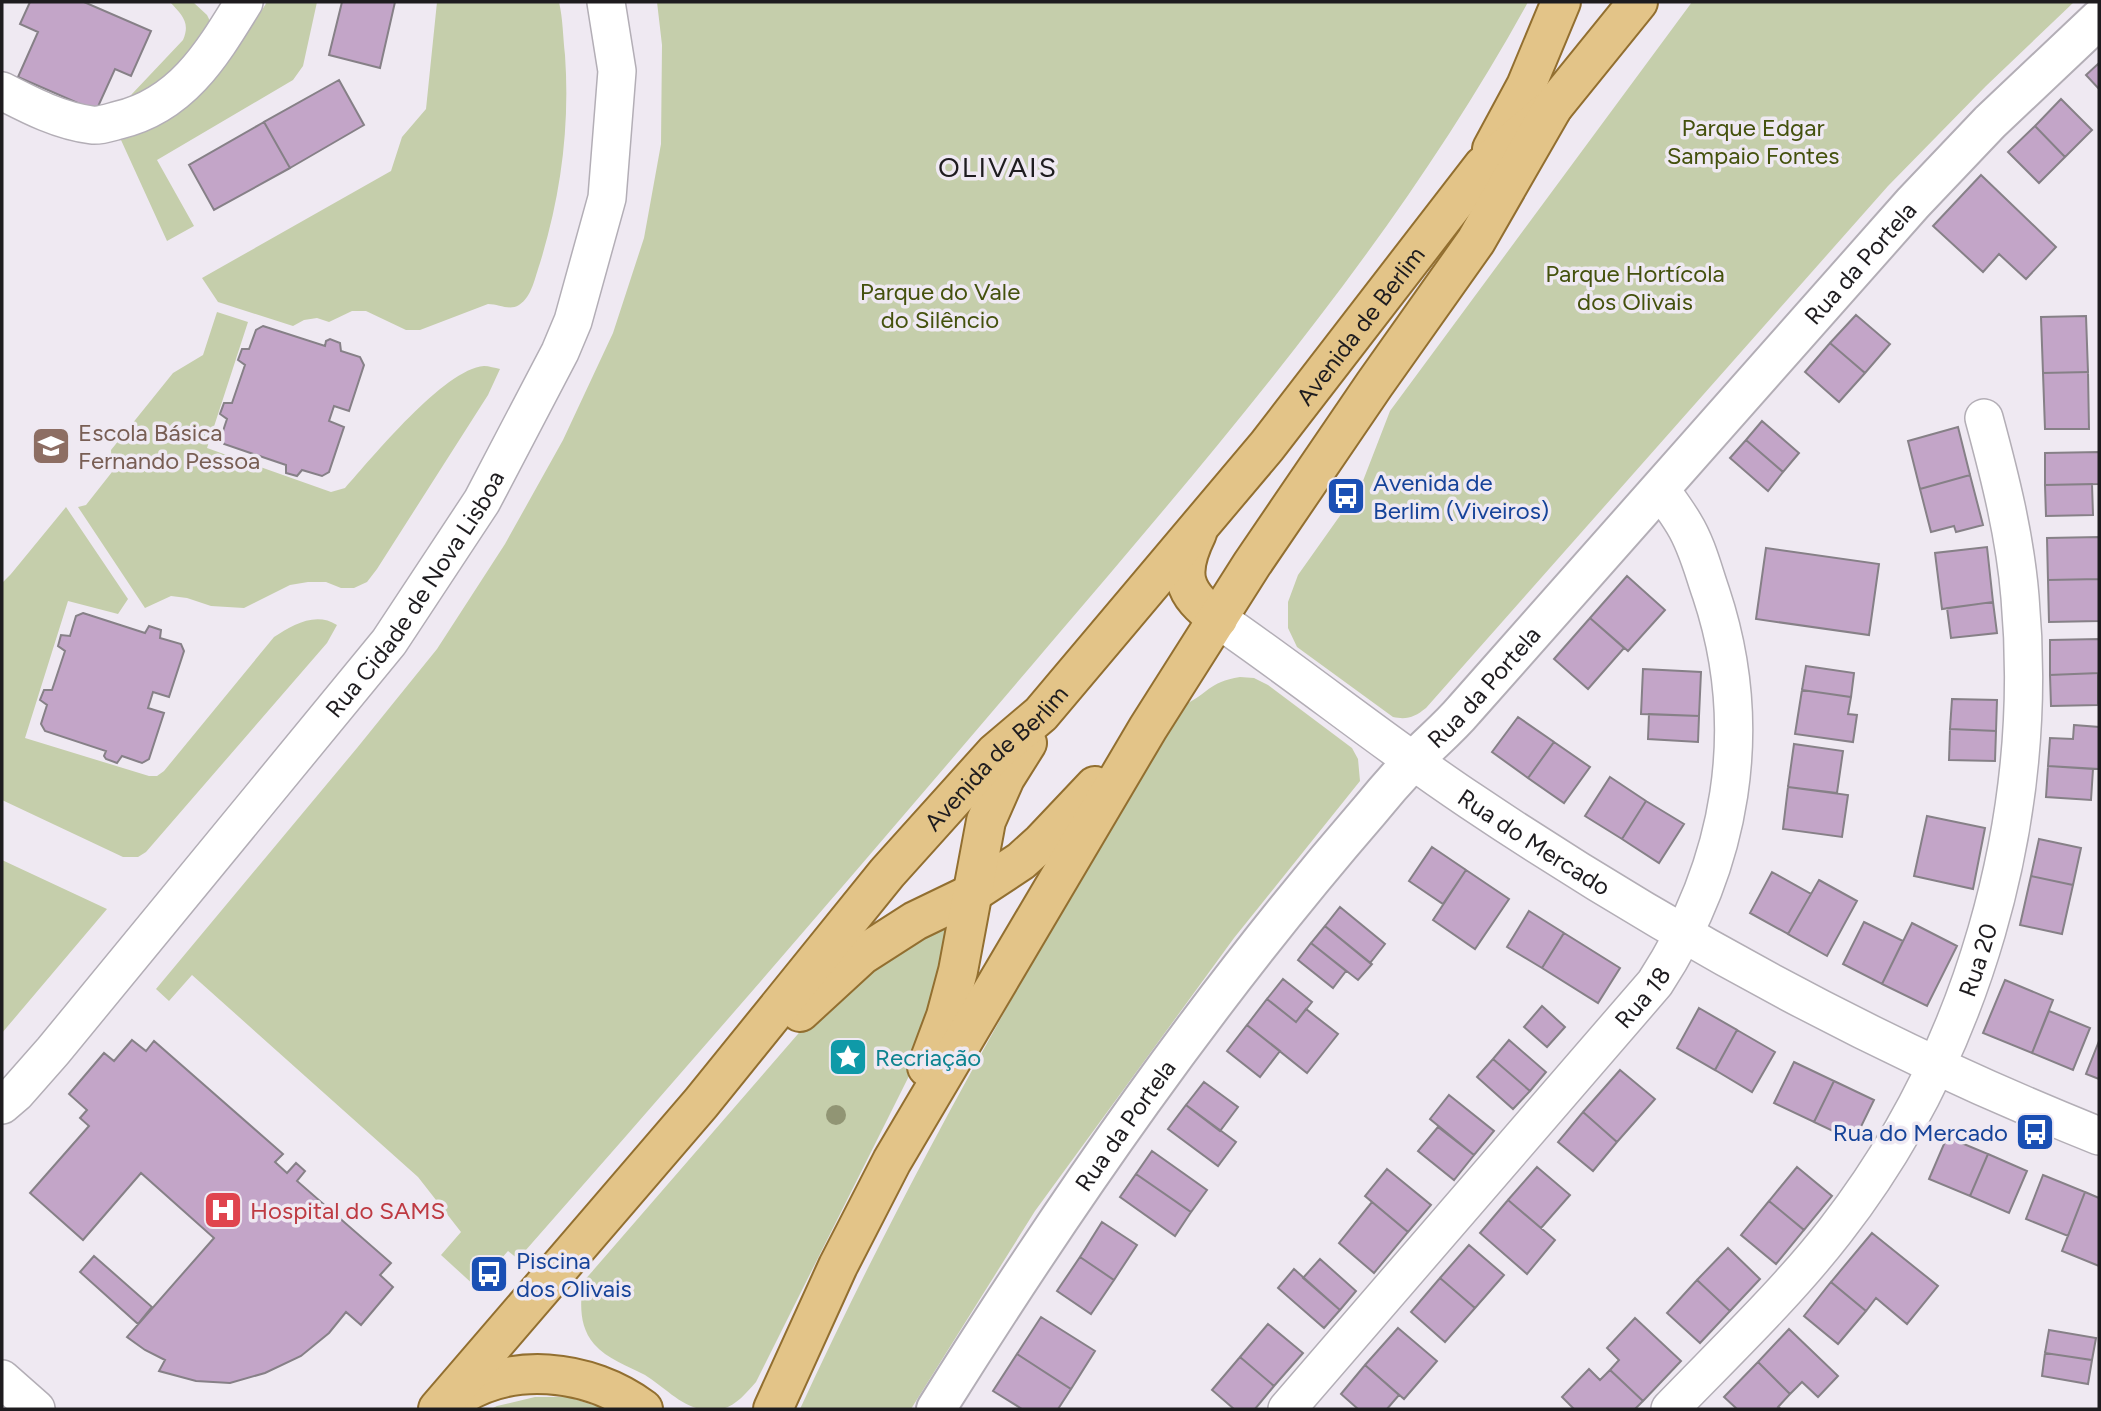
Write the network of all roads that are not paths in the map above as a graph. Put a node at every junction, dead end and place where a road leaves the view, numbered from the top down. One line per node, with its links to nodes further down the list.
1 (244, 2): 6 (street)
2 (607, 2): 20 (street, Rua Cidade de Nova Lisboa)
3 (1561, 2): 8 (main road)
4 (1638, 2): 7 (main road, Avenida de Berlim)
5 (2099, 19): 10 (street, Rua da Portela)
6 (2, 91)
7 (1553, 107): 8 (main road, Avenida de Berlim); 12 (main road, Avenida de Berlim)
8 (1483, 166): 11 (main road, Avenida de Berlim)
9 (1984, 418): 18 (street, Rua 20)
10 (1660, 489): 15 (street, Rua da Portela); 17 (street, Rua 18)
11 (1203, 522): 12 (main road); 13 (main road, Avenida de Berlim)
12 (1219, 619): 14 (main road, Avenida de Berlim); 15 (street, Rua do Mercado)
13 (1041, 714): 16 (main road); 19 (main road, Avenida de Berlim)
14 (1148, 728): 16 (main road); 22 (main road)
15 (1413, 761): 17 (street, Rua do Mercado); 28 (street, Rua da Portela)
16 (971, 894): 19 (main road); 22 (main road)
17 (1684, 934): 18 (street, Rua do Mercado); 29 (street, Rua 18)
18 (1934, 1066): 21 (street, Rua do Mercado); 30 (street, Rua 20)
19 (701, 1103): 25 (main road, Avenida de Berlim)
20 (6, 1105)
21 (2099, 1136)
22 (892, 1161): 27 (main road)
23 (2, 1379): 24 (street)
24 (34, 1409)
25 (440, 1409): 26 (main road)
26 (643, 1409)
27 (772, 1409)
28 (936, 1409)
29 (1286, 1409)
30 (1670, 1409)

